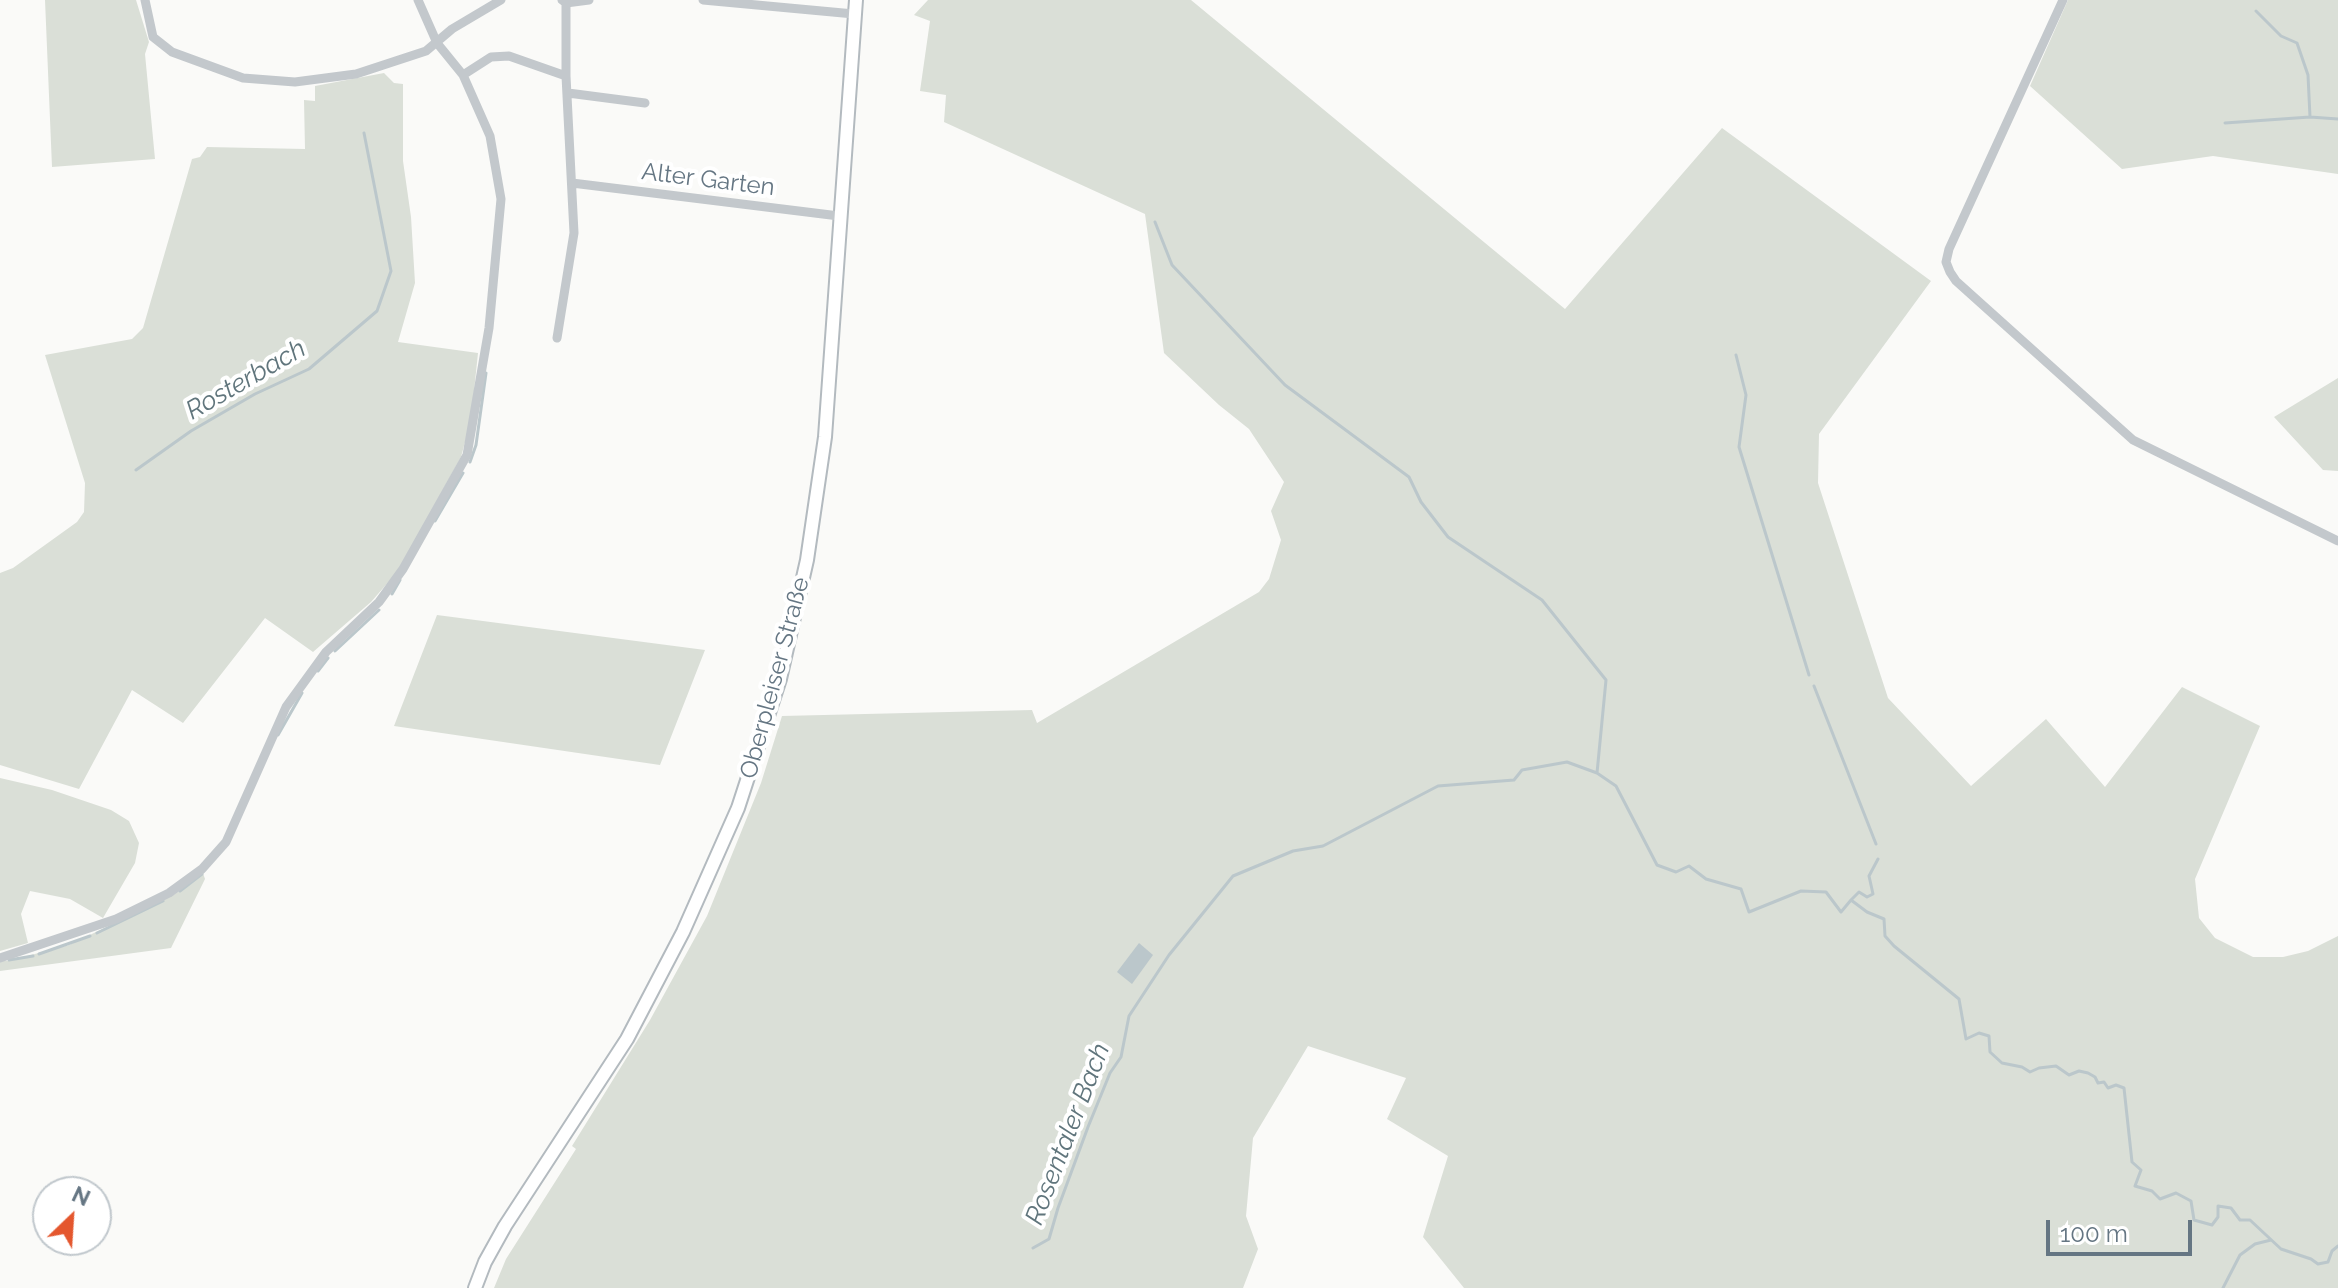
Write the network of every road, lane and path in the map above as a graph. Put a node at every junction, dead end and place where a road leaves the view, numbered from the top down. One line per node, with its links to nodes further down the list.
1 (146, 0): 9 (street)
2 (418, 0): 9 (street)
3 (501, 0): 9 (street)
4 (589, 0): 7 (street)
5 (703, 0): 8 (street)
6 (2063, 0): 17 (street)
7 (564, 2): 11 (street)
8 (855, 7): 15 (main road, Oberpleiser Straße)
9 (437, 43): 10 (street)
10 (463, 75): 11 (street); 18 (street)
11 (566, 76): 12 (street)
12 (568, 93): 13 (street); 14 (street)
13 (645, 103)
14 (572, 183): 15 (street, Alter Garten); 16 (street)
15 (839, 216): 19 (main road, Oberpleiser Straße)
16 (557, 338)
17 (2338, 541)
18 (0, 958)
19 (475, 1288)

